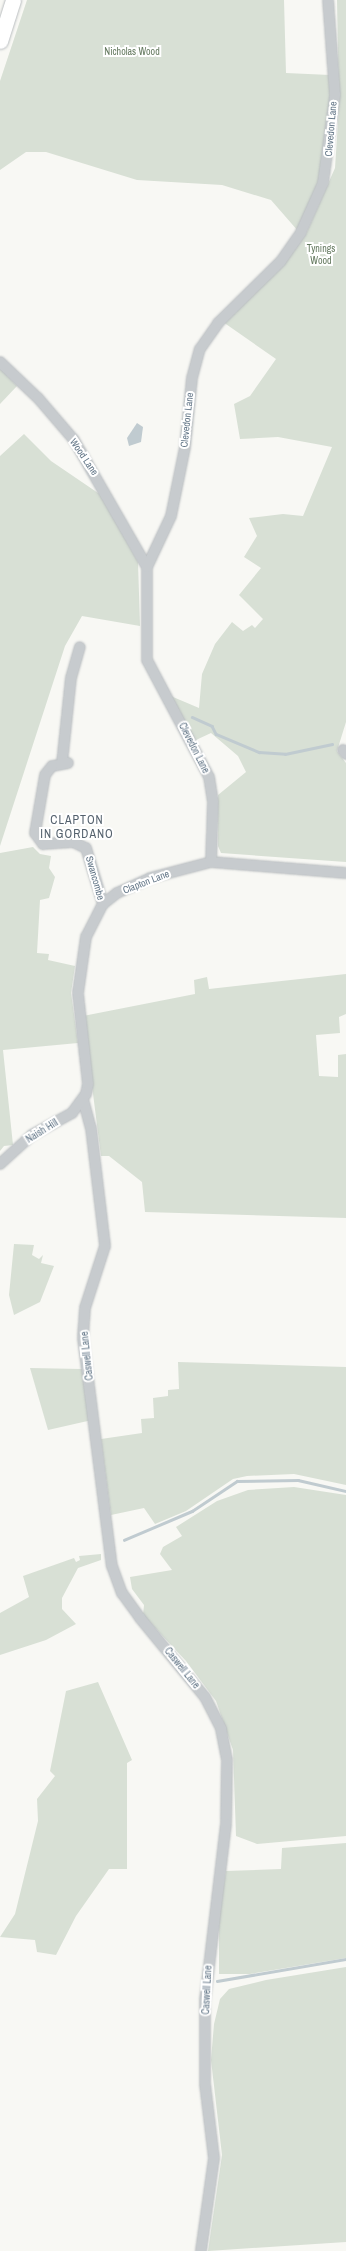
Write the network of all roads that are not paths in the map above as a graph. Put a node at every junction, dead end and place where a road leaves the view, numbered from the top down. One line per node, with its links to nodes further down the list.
1 (13, 0): 3 (highway)
2 (328, 0): 5 (street, Clevedon Lane)
3 (0, 41)
4 (0, 362): 5 (street, Wood Lane)
5 (147, 567): 7 (street, Clevedon Lane)
6 (80, 647): 9 (street, Swancombe)
7 (211, 862): 8 (street, Clapton Lane); 9 (street, Clapton Lane)
8 (346, 872)
9 (103, 904): 10 (street, Clapton Lane)
10 (83, 1100): 11 (street, Naish Hill); 12 (street, Caswell Lane)
11 (0, 1164)
12 (201, 2251)

